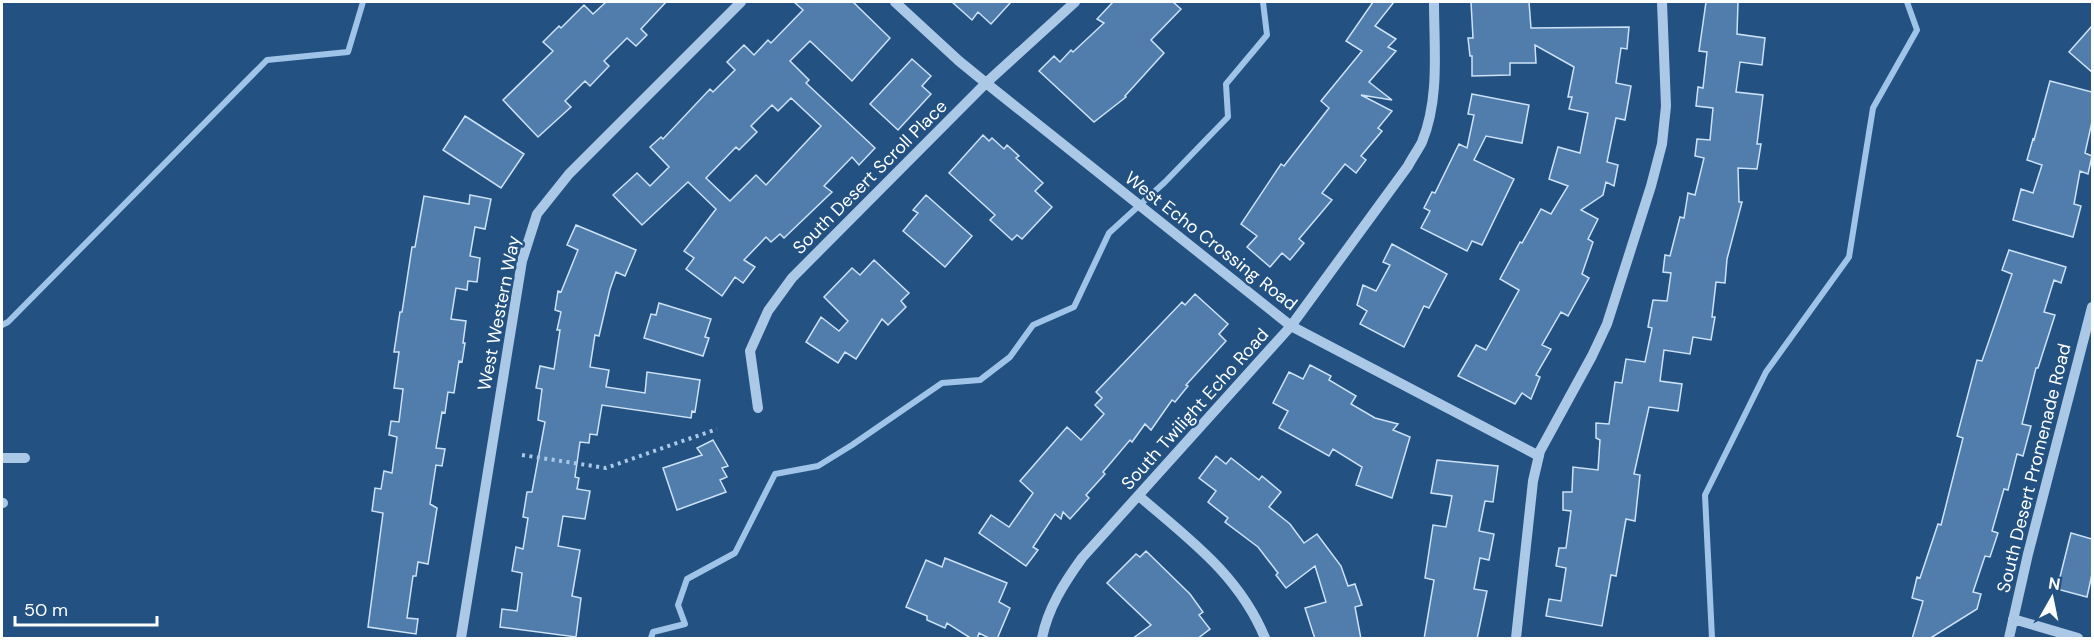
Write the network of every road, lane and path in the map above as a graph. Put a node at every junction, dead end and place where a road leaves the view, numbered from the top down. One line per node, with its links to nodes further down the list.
1 (741, 2): 17 (street, West Western Way)
2 (895, 2): 6 (street, West Echo Crossing Road)
3 (1075, 2): 6 (street, South Desert Scroll Place)
4 (1434, 2): 8 (street, South Twilight Echo Road)
5 (1662, 2): 12 (street)
6 (986, 83): 8 (street, West Echo Crossing Road); 9 (street, South Desert Scroll Place)
7 (2092, 311): 16 (street, South Desert Promenade Road)
8 (1292, 326): 12 (street, West Echo Crossing Road); 15 (street, South Twilight Echo Road)
9 (758, 408)
10 (717, 429): 11 (path)
11 (522, 455)
12 (1539, 456): 20 (street)
13 (2, 458): 14 (street)
14 (25, 458)
15 (1139, 496): 18 (street, South Twilight Echo Road); 19 (street)
16 (2013, 619): 21 (street, South Desert Promenade Road); 22 (street)
17 (461, 639)
18 (1042, 639)
19 (1265, 639)
20 (1516, 639)
21 (2009, 639)
22 (2078, 639)

